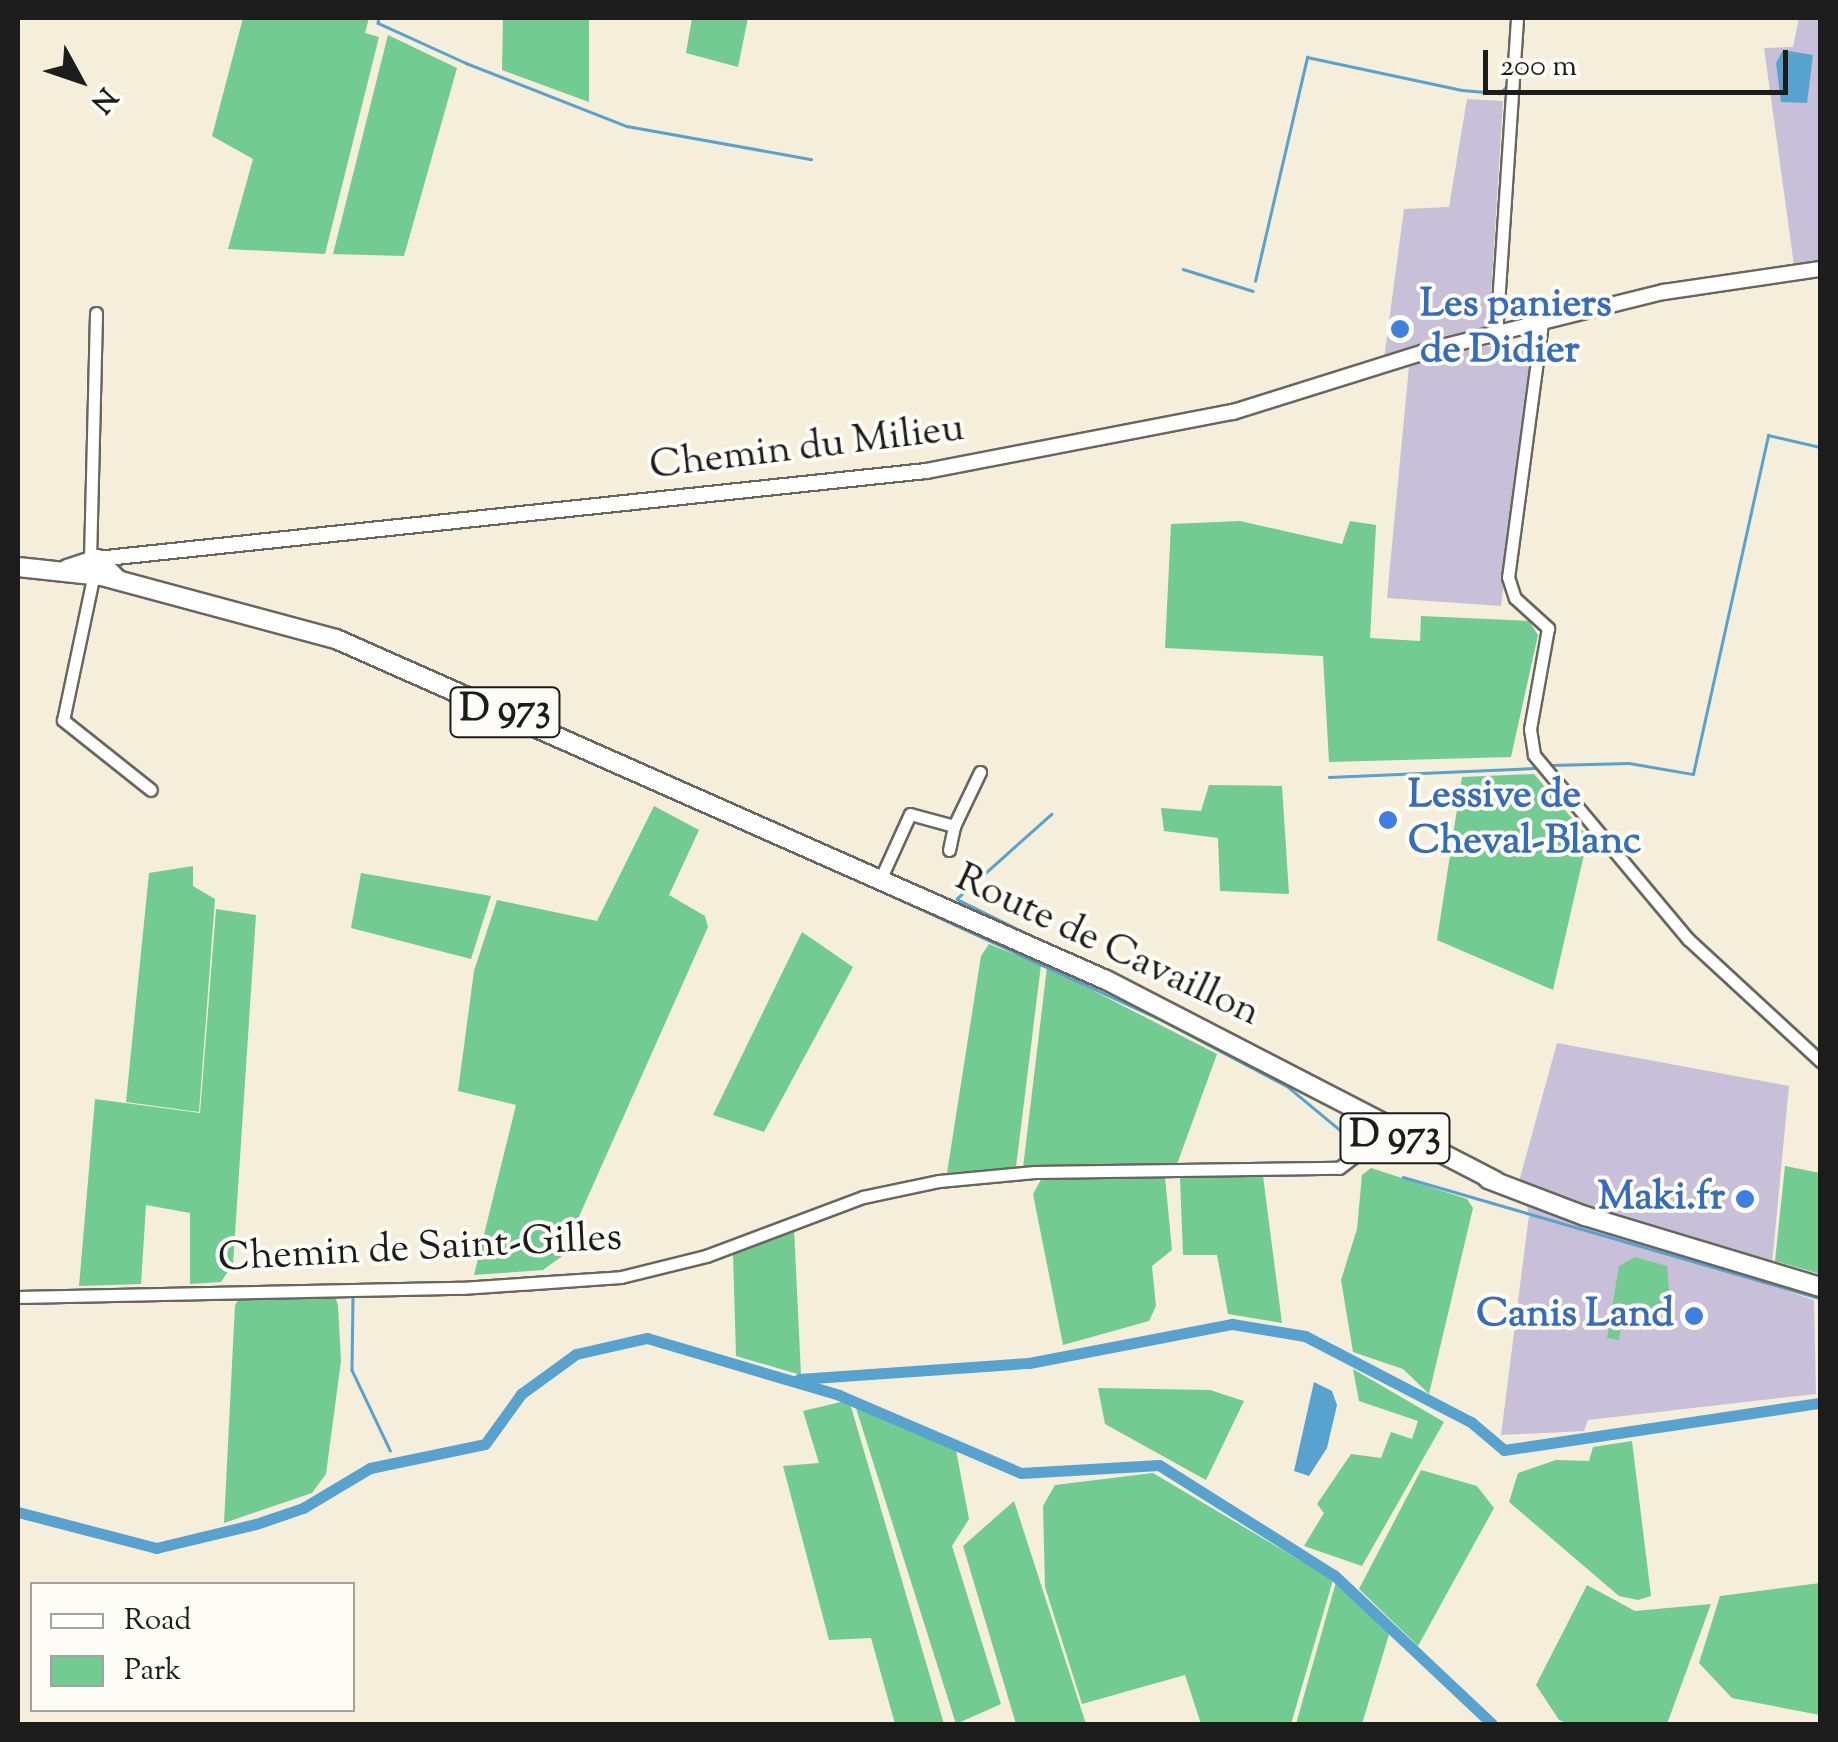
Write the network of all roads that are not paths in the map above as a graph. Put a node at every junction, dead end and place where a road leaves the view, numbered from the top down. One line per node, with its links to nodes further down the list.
1 (1517, 18): 5 (street)
2 (1820, 269): 4 (street, Chemin du Milieu)
3 (96, 313): 7 (street)
4 (1542, 322): 5 (street, Chemin du Milieu); 13 (street)
5 (1496, 335): 7 (street, Chemin du Milieu)
6 (18, 567): 7 (main road)
7 (99, 568): 9 (street); 12 (main road, D 973)
8 (980, 772): 10 (street)
9 (151, 790)
10 (954, 826): 11 (street); 12 (street)
11 (949, 850)
12 (880, 880): 14 (main road, Route de Cavaillon / D 973)
13 (1820, 1060)
14 (1377, 1125): 15 (street); 15 (street); 16 (main road, Route de Cavaillon / D 973); 16 (main road, Route de Cavaillon / D 973)
15 (1348, 1161): 18 (street, Chemin de Saint-Gilles)
16 (1495, 1181): 17 (main road, Route de Cavaillon / D 973)
17 (1820, 1286)
18 (18, 1297)

